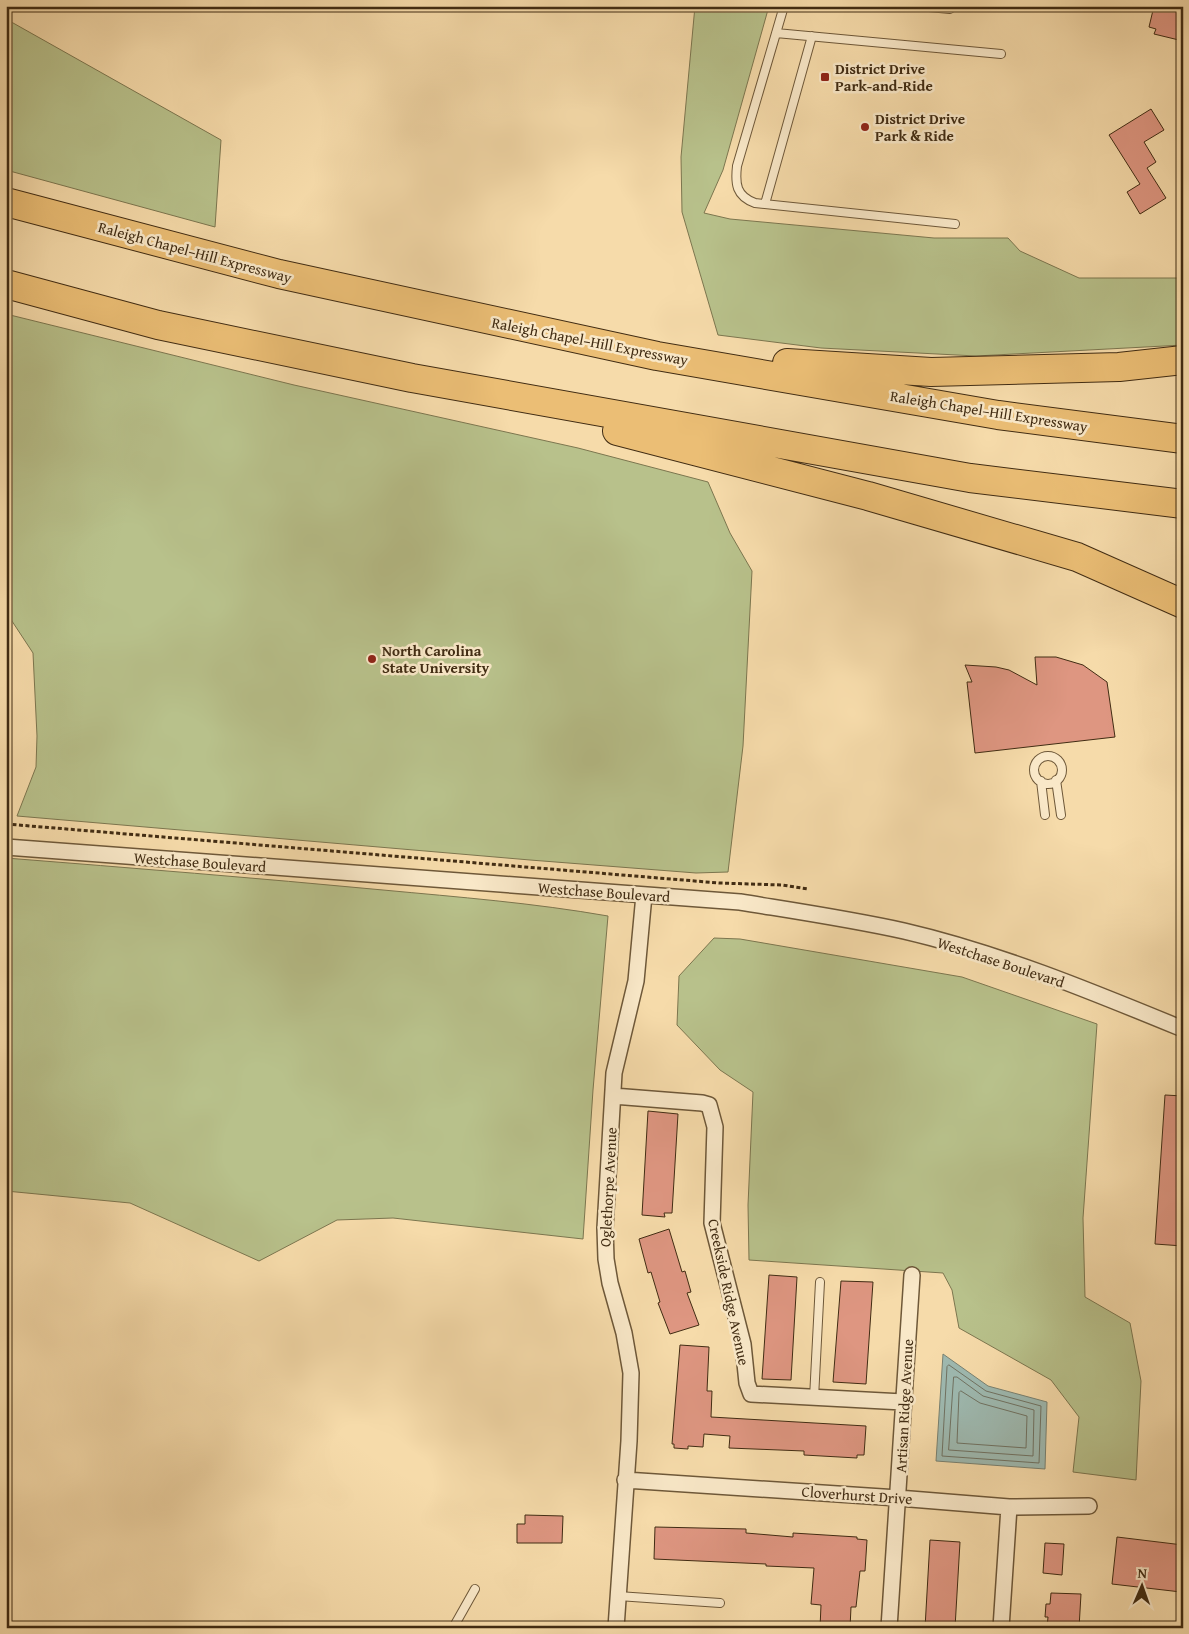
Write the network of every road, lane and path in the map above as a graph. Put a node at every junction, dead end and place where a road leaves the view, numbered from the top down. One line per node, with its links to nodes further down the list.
1 (784, 6): 4 (lane)
2 (918, 6): 3 (lane)
3 (950, 6)
4 (776, 33): 5 (lane); 8 (lane)
5 (812, 36): 6 (lane); 8 (lane)
6 (1001, 54)
7 (6, 202): 11 (highway, Raleigh Chapel–Hill Expressway)
8 (766, 204): 9 (lane)
9 (955, 224)
10 (6, 284): 13 (highway)
11 (657, 356): 12 (highway); 14 (highway, Raleigh Chapel–Hill Expressway)
12 (1183, 360)
13 (412, 378): 15 (highway); 16 (highway)
14 (1183, 439)
15 (1183, 504)
16 (1183, 604)
17 (1056, 780): 18 (lane); 18 (lane); 20 (lane)
18 (1041, 781): 19 (lane)
19 (1045, 815)
20 (1061, 815)
21 (6, 824): 23 (path)
22 (6, 847): 24 (street, Westchase Boulevard)
23 (808, 889)
24 (644, 895): 25 (street, Westchase Boulevard); 26 (street, Oglethorpe Avenue)
25 (1183, 1029)
26 (613, 1096): 29 (street, Creekside Ridge Avenue); 31 (street, Oglethorpe Avenue)
27 (912, 1275): 30 (street, Artisan Ridge Avenue)
28 (820, 1282): 29 (lane)
29 (814, 1398): 30 (street, Creekside Ridge Avenue)
30 (903, 1402): 32 (street, Artisan Ridge Avenue)
31 (625, 1480): 32 (street, Cloverhurst Drive); 36 (street, Oglethorpe Avenue)
32 (898, 1498): 34 (street, Cloverhurst Drive); 40 (street, Artisan Ridge Avenue)
33 (1089, 1506): 34 (street, Cloverhurst Drive)
34 (1009, 1507): 41 (street)
35 (475, 1589): 38 (lane)
36 (618, 1596): 37 (lane); 39 (street, Oglethorpe Avenue)
37 (720, 1603)
38 (453, 1628)
39 (616, 1628)
40 (889, 1628)
41 (1001, 1628)

